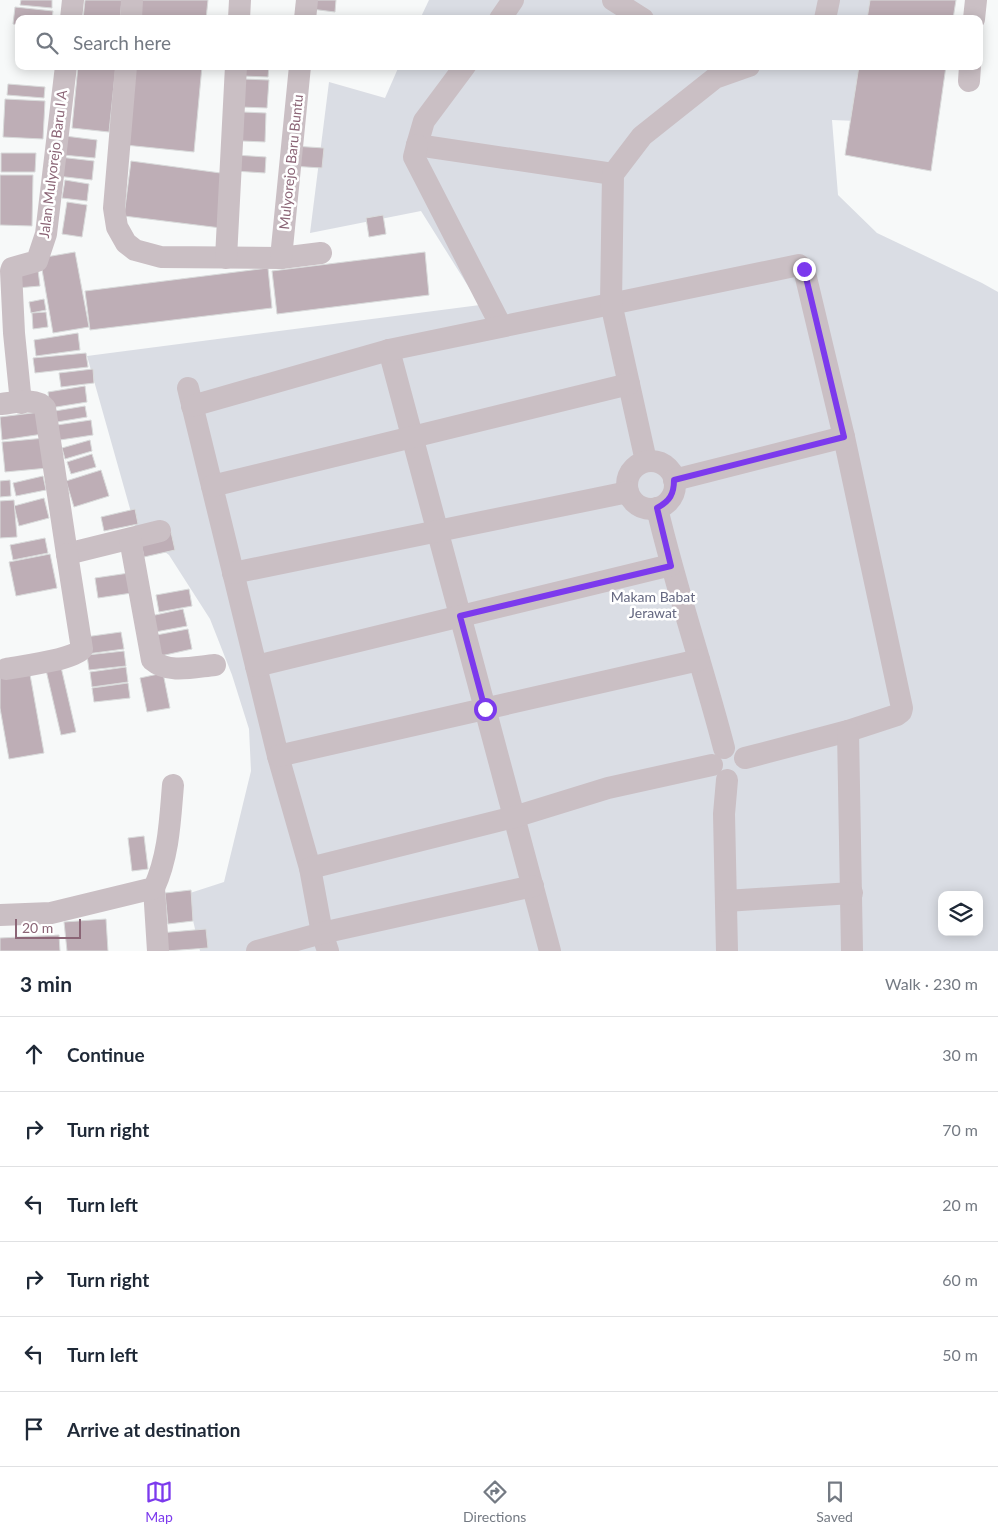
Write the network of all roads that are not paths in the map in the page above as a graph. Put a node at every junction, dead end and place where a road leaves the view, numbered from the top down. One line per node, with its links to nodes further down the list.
1 (73, 0): 9 (street)
2 (132, 0): 10 (street)
3 (240, 0): 11 (street)
4 (307, 0): 12 (street)
5 (513, 0): 13 (street)
6 (613, 0): 14 (street)
7 (829, 0): 15 (street)
8 (976, 0): 16 (street)
9 (71, 15)
10 (131, 15)
11 (239, 15)
12 (305, 15)
13 (503, 15)
14 (637, 15)
15 (827, 15)
16 (974, 15)
17 (66, 70): 33 (street, Jalan Mulyorejo Baru I A)
18 (126, 70): 27 (street)
19 (236, 70): 27 (street)
20 (300, 70): 28 (street, Mulyorejo Baru Buntu)
21 (462, 70): 24 (street)
22 (722, 70): 23 (street)
23 (708, 72): 25 (street)
24 (417, 144): 25 (street); 30 (street)
25 (613, 174): 29 (street)
26 (321, 253): 28 (street)
27 (226, 258): 28 (street)
28 (281, 258)
29 (611, 303): 30 (street); 32 (street); 35 (street)
30 (501, 326): 31 (street)
31 (389, 350): 34 (street); 38 (street)
32 (629, 384): 34 (street); 36 (street)
33 (10, 403): 44 (street)
34 (412, 437): 38 (street); 42 (street)
35 (844, 437): 37 (street); 53 (street)
36 (646, 461): 37 (street); 39 (street)
37 (674, 480): 40 (street)
38 (212, 486): 46 (street)
39 (628, 492): 40 (street); 42 (street)
40 (657, 508): 45 (street)
41 (160, 531): 43 (street)
42 (437, 531): 46 (street); 47 (street)
43 (130, 539): 44 (street); 49 (street)
44 (67, 554): 51 (street)
45 (671, 566): 47 (street); 48 (street)
46 (233, 573): 50 (street)
47 (460, 616): 50 (street); 52 (street)
48 (699, 660): 52 (street); 55 (street)
49 (215, 665)
50 (256, 666): 54 (street)
51 (6, 668)
52 (485, 709): 54 (street); 57 (street)
53 (848, 731): 55 (street); 61 (street)
54 (278, 756): 58 (street)
55 (721, 764): 57 (street); 62 (street)
56 (173, 784): 60 (street)
57 (514, 817): 58 (street); 59 (street)
58 (310, 868): 64 (street)
59 (533, 886): 64 (street); 67 (street)
60 (154, 888): 63 (street); 65 (street)
61 (852, 893): 62 (street); 69 (street)
62 (726, 901): 68 (street)
63 (0, 915)
64 (325, 942): 66 (street)
65 (158, 951)
66 (257, 951)
67 (550, 951)
68 (727, 951)
69 (852, 951)

